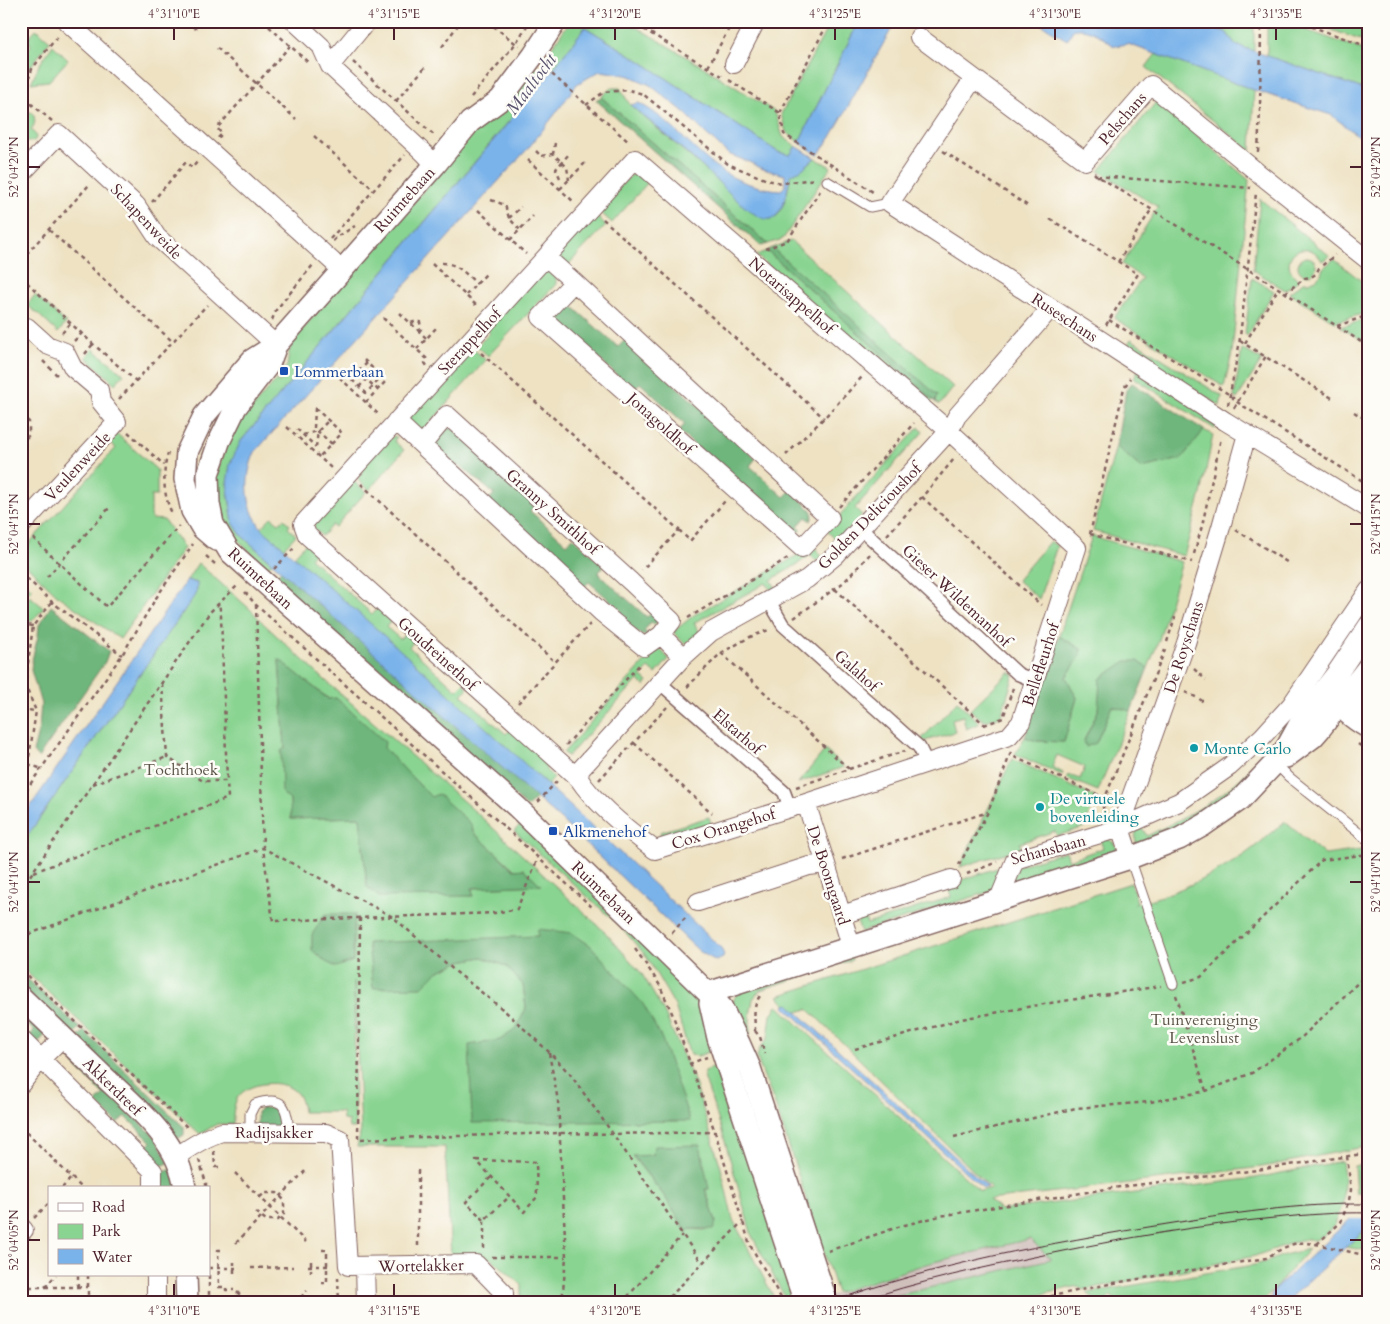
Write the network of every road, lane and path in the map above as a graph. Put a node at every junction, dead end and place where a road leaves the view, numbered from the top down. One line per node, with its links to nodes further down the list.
1 (99, 21): 2 (path)
2 (117, 21)
3 (187, 21): 17 (path)
4 (294, 21): 27 (street)
5 (367, 21): 23 (street)
6 (461, 21): 20 (path)
7 (487, 21): 24 (path)
8 (530, 21): 24 (path)
9 (556, 21): 24 (street, Ruimtebaan)
10 (630, 21): 28 (path)
11 (733, 21): 28 (path)
12 (756, 21): 26 (street)
13 (829, 21): 35 (path)
14 (1261, 21): 56 (path)
15 (1296, 21): 21 (path)
16 (68, 23): 31 (path); 41 (street)
17 (197, 30)
18 (919, 37): 29 (street, Pelschans)
19 (290, 46): 30 (path)
20 (442, 47)
21 (1369, 47)
22 (217, 48): 30 (path)
23 (341, 52): 27 (street); 32 (path)
24 (532, 56): 33 (path); 34 (path); 45 (street, Ruimtebaan)
25 (427, 64): 32 (path)
26 (734, 64)
27 (330, 66): 45 (street)
28 (708, 67): 35 (path)
29 (974, 78): 40 (street); 56 (street, Pelschans)
30 (256, 84): 36 (path); 41 (path)
31 (22, 99): 37 (path)
32 (396, 101): 45 (path)
33 (467, 102)
34 (586, 105): 46 (path); 54 (path)
35 (780, 113): 50 (path)
36 (296, 119)
37 (58, 134): 51 (street, Schapenweide); 52 (street)
38 (314, 136): 58 (path)
39 (555, 143): 43 (path)
40 (930, 144): 60 (street); 61 (path)
41 (208, 149): 66 (path); 74 (street)
42 (536, 151): 43 (path)
43 (553, 154): 48 (path)
44 (569, 154): 48 (path)
45 (424, 155): 58 (path); 83 (street, Ruimtebaan)
46 (635, 159): 64 (street, Sterappelhof); 75 (street, Notarisappelhof)
47 (528, 160): 57 (path)
48 (561, 162): 53 (path); 55 (path)
49 (585, 163): 55 (path)
50 (836, 168): 54 (path); 60 (path)
51 (100, 172): 66 (street, Schapenweide); 70 (path)
52 (21, 174)
53 (560, 178)
54 (828, 179): 60 (lane); 75 (path)
55 (569, 180): 57 (path)
56 (1256, 180): 65 (path); 73 (street, Pelschans); 82 (path)
57 (560, 189): 64 (path)
58 (374, 190): 74 (path)
59 (491, 200): 68 (path)
60 (890, 203): 92 (street, Ruseschans)
61 (1028, 206)
62 (521, 207): 68 (path)
63 (478, 210): 72 (path)
64 (588, 210): 78 (street, Sterappelhof); 134 (path)
65 (1151, 210): 79 (path); 82 (path)
66 (142, 213): 89 (street, Schapenweide)
67 (534, 216): 71 (path)
68 (509, 218): 71 (path)
69 (1050, 219): 79 (path)
70 (48, 230): 76 (path); 106 (path)
71 (520, 230): 72 (path)
72 (510, 240): 78 (path)
73 (1345, 242): 77 (street, Pelschans); 90 (path)
74 (320, 250): 83 (street)
75 (746, 255): 115 (street, Notarisappelhof)
76 (21, 260)
77 (1369, 261)
78 (542, 262): 86 (street); 96 (street, Sterappelhof)
79 (1118, 262): 97 (path)
80 (442, 263): 87 (path)
81 (432, 264): 91 (path)
82 (1247, 269): 88 (path); 105 (path)
83 (342, 270): 109 (street, Ruimtebaan)
84 (486, 274): 87 (path)
85 (21, 277): 122 (path)
86 (574, 282): 150 (street); 153 (street, Jonagoldhof)
87 (477, 284): 91 (path)
88 (1278, 288): 90 (path); 108 (path)
89 (218, 293): 106 (path); 109 (street, Schapenweide)
90 (1285, 293): 99 (path)
91 (466, 296): 96 (path)
92 (1051, 308): 104 (street, Ruseschans); 142 (street, Golden Delicioushof)
93 (400, 314): 98 (path)
94 (1369, 316): 99 (path)
95 (383, 318): 111 (path)
96 (490, 318): 107 (street, Sterappelhof)
97 (1109, 320): 104 (path); 126 (path)
98 (410, 323): 102 (path); 102 (path)
99 (1336, 326): 110 (path)
100 (21, 327): 133 (street, Veulenweide)
101 (436, 328): 103 (path)
102 (419, 332): 103 (path)
103 (426, 338): 111 (path)
104 (1098, 338): 113 (street, Ruseschans)
105 (1240, 340): 108 (path); 126 (path)
106 (172, 341): 122 (path)
107 (469, 342): 119 (street, Sterappelhof); 163 (path)
108 (1245, 343): 112 (path)
109 (276, 345): 262 (street, Ruimtebaan)
110 (1369, 347)
111 (416, 349): 119 (path)
112 (1266, 356): 127 (path); 129 (path)
113 (1139, 364): 136 (street, Ruseschans); 165 (path)
114 (352, 366): 117 (path)
115 (873, 366): 130 (street, Notarisappelhof); 134 (path)
116 (375, 370): 117 (path); 120 (path); 121 (path)
117 (358, 371): 121 (path); 124 (path)
118 (334, 372): 128 (path)
119 (438, 375): 138 (street, Sterappelhof)
120 (382, 377): 123 (path); 125 (path)
121 (366, 379): 123 (path); 124 (path)
122 (136, 381): 133 (path)
123 (374, 386): 124 (path); 125 (path)
124 (359, 387)
125 (378, 390): 128 (path)
126 (1230, 394): 129 (path); 136 (path)
127 (1332, 398)
128 (366, 402): 138 (path)
129 (1237, 402): 136 (path); 152 (path)
130 (924, 410): 142 (street, Notarisappelhof); 157 (path)
131 (1354, 412): 137 (path)
132 (21, 415): 145 (path)
133 (113, 417): 149 (path); 159 (street, Veulenweide)
134 (824, 418): 150 (path)
135 (328, 420): 141 (path); 141 (path); 146 (path)
136 (1227, 421): 143 (street, Ruseschans); 165 (path)
137 (1369, 421)
138 (394, 423): 147 (street); 151 (street, Sterappelhof)
139 (287, 427): 148 (path)
140 (297, 429): 144 (path)
141 (318, 431): 144 (path); 144 (path); 146 (path)
142 (949, 431): 162 (street, Golden Delicioushof); 169 (street)
143 (1247, 434): 156 (street, Ruseschans); 161 (street, De Royschans)
144 (303, 435)
145 (21, 443)
146 (332, 444): 148 (path)
147 (422, 445): 176 (street, Granny Smithhof); 187 (street)
148 (319, 457): 151 (path)
149 (164, 465)
150 (774, 467): 157 (street)
151 (346, 476): 158 (street, Sterappelhof); 197 (path)
152 (1369, 486)
153 (736, 489): 163 (path); 168 (street, Jonagoldhof)
154 (922, 497): 185 (path)
155 (110, 507): 171 (path)
156 (1369, 509)
157 (830, 518): 164 (street)
158 (303, 524): 212 (street, Goudreinethof)
159 (21, 526): 171 (path)
160 (179, 526): 171 (path)
161 (1221, 527): 172 (path); 205 (street, De Royschans)
162 (860, 528): 170 (street, Golden Delicioushof); 199 (street, Gieser Wildemanhof)
163 (679, 530): 176 (path)
164 (815, 534): 168 (street); 170 (street)
165 (1090, 534): 169 (path)
166 (193, 544): 195 (path)
167 (293, 548): 173 (path)
168 (802, 548): 188 (path)
169 (1077, 548): 199 (street, Bellefleurhof)
170 (836, 555): 181 (street, Golden Delicioushof)
171 (59, 563): 175 (path)
172 (1290, 564)
173 (274, 569)
174 (21, 573): 182 (path)
175 (47, 576)
176 (631, 582): 188 (street, Granny Smithhof)
177 (238, 585): 183 (path)
178 (835, 589): 213 (path)
179 (1369, 590): 238 (street, Schansbaan)
180 (249, 596): 184 (path)
181 (768, 600): 196 (street, Golden Delicioushof); 220 (street, Galahof)
182 (52, 602): 190 (path); 195 (path)
183 (219, 603): 200 (path); 227 (path)
184 (256, 605): 241 (path); 243 (path)
185 (1041, 605)
186 (1178, 608): 232 (path)
187 (601, 612): 193 (street); 197 (path)
188 (672, 621): 192 (street)
189 (21, 624): 190 (path)
190 (33, 626): 204 (path)
191 (1369, 626): 203 (street, Schansbaan)
192 (661, 635): 193 (street); 196 (street)
193 (644, 647): 219 (path)
194 (721, 653): 225 (path)
195 (122, 655): 224 (path)
196 (683, 657): 201 (street, Golden Delicioushof)
197 (555, 662): 212 (path)
198 (1369, 666): 207 (street, Schansbaan)
199 (1035, 681): 215 (street, Bellefleurhof)
200 (162, 682): 218 (path); 228 (path)
201 (659, 682): 226 (street, Golden Delicioushof); 234 (street, Elstarhof)
202 (21, 684): 204 (path)
203 (1328, 685): 207 (street); 221 (street, Schansbaan)
204 (26, 686): 206 (path); 211 (path)
205 (1170, 686): 208 (path); 235 (street, De Royschans)
206 (21, 689)
207 (1345, 698): 209 (street); 214 (street); 221 (street, Schansbaan)
208 (1205, 703)
209 (1369, 707)
210 (21, 708): 211 (path)
211 (36, 711): 222 (path)
212 (507, 715): 219 (street, Goudreinethof)
213 (985, 725)
214 (1369, 728)
215 (1009, 736): 217 (path); 220 (street)
216 (634, 743): 237 (path)
217 (1010, 756): 230 (path); 236 (path)
218 (166, 757): 227 (path); 228 (path)
219 (554, 758): 226 (street, Goudreinethof)
220 (927, 763): 234 (street)
221 (1275, 763): 240 (lane); 244 (street, Schansbaan)
222 (28, 764): 223 (path); 224 (path)
223 (21, 769)
224 (42, 769): 231 (path)
225 (849, 769)
226 (579, 779): 234 (street, Cox Orangehof)
227 (228, 781): 247 (path)
228 (92, 785): 247 (path)
229 (552, 786): 233 (path)
230 (1099, 795): 232 (path); 239 (path)
231 (21, 796)
232 (1105, 798): 235 (path); 238 (path)
233 (535, 806)
234 (798, 806): 246 (street, De Boomgaard)
235 (1127, 807): 238 (street, De Royschans)
236 (988, 812): 246 (path); 248 (path)
237 (712, 813)
238 (1120, 828): 239 (street, Schansbaan); 244 (street)
239 (1083, 840): 245 (street, Schansbaan)
240 (1369, 841)
241 (264, 848): 254 (path); 255 (path); 257 (path)
242 (1369, 854): 261 (path)
243 (538, 858): 252 (path); 254 (path)
244 (1130, 858): 250 (street, Schansbaan); 261 (lane)
245 (1015, 860): 248 (path, Schansbaan); 250 (street)
246 (826, 864): 251 (street); 253 (street, De Boomgaard)
247 (32, 872): 249 (path)
248 (951, 879): 253 (street)
249 (21, 889)
250 (999, 899): 258 (street, Schansbaan)
251 (694, 908): 256 (path)
252 (594, 910)
253 (842, 915): 258 (street, De Boomgaard)
254 (393, 917): 255 (path); 267 (path)
255 (360, 918): 275 (path)
256 (673, 932)
257 (21, 937)
258 (851, 946): 262 (street, Schansbaan)
259 (634, 948): 272 (path)
260 (1369, 972): 270 (path)
261 (1173, 984): 266 (path); 270 (path)
262 (708, 993): 347 (street); 348 (street, Ruimtebaan)
263 (21, 997): 264 (street, Akkerdreef)
264 (63, 1037): 268 (street); 279 (street, Akkerdreef)
265 (21, 1040): 268 (street, Akkerdreef)
266 (855, 1049)
267 (549, 1052): 275 (path); 276 (path)
268 (41, 1060): 269 (street); 288 (street, Akkerdreef)
269 (21, 1084)
270 (1206, 1091): 277 (path)
271 (21, 1127): 284 (path)
272 (715, 1132): 276 (path); 298 (path)
273 (250, 1133): 274 (street, Radijsakker); 274 (lane); 279 (street, Radijsakker)
274 (288, 1133): 314 (street, Radijsakker)
275 (559, 1133): 276 (path); 307 (path)
276 (613, 1134): 299 (path)
277 (954, 1137)
278 (1369, 1153): 280 (path)
279 (176, 1156): 289 (street, Akkerdreef)
280 (1347, 1156): 302 (path); 305 (path)
281 (418, 1170): 311 (path)
282 (305, 1172): 291 (path)
283 (235, 1173): 290 (path)
284 (72, 1177): 286 (path); 287 (path)
285 (491, 1177): 292 (path); 292 (path); 297 (path)
286 (64, 1186)
287 (80, 1186)
288 (153, 1186)
289 (184, 1186)
290 (260, 1197): 291 (path); 293 (path)
291 (281, 1197): 293 (path); 296 (path)
292 (509, 1197): 297 (path)
293 (271, 1207): 295 (path); 296 (path)
294 (256, 1212): 295 (path)
295 (262, 1216): 296 (path); 301 (path)
296 (281, 1218): 300 (path)
297 (484, 1220): 307 (path)
298 (743, 1221): 310 (path); 346 (path)
299 (682, 1234): 310 (path); 344 (path)
300 (306, 1242)
301 (236, 1243)
302 (1316, 1245): 306 (path); 349 (path)
303 (221, 1250): 317 (path)
304 (322, 1250): 313 (path)
305 (827, 1251)
306 (1369, 1256)
307 (566, 1257): 343 (path)
308 (311, 1260): 312 (path)
309 (234, 1262): 318 (path)
310 (702, 1263): 345 (path)
311 (418, 1265): 314 (street, Wortelakker); 342 (street, Wortelakker)
312 (309, 1266): 313 (path); 320 (path)
313 (328, 1266): 314 (path); 328 (path)
314 (350, 1266): 340 (path); 341 (street, Radijsakker)
315 (293, 1267): 319 (path)
316 (210, 1268): 317 (path)
317 (218, 1268): 318 (path); 338 (path)
318 (235, 1268): 321 (path)
319 (251, 1268)
320 (311, 1272)
321 (234, 1273)
322 (55, 1276): 330 (path)
323 (78, 1276): 331 (path)
324 (88, 1276): 332 (path)
325 (156, 1276): 335 (street)
326 (186, 1276): 336 (street)
327 (209, 1276): 337 (path)
328 (322, 1283)
329 (21, 1287): 330 (path)
330 (45, 1287): 331 (path)
331 (78, 1287): 332 (path)
332 (88, 1287): 334 (path)
333 (307, 1291): 339 (path)
334 (88, 1303)
335 (156, 1303)
336 (187, 1303)
337 (209, 1303)
338 (248, 1303)
339 (295, 1303)
340 (339, 1303)
341 (366, 1303)
342 (504, 1303)
343 (562, 1303)
344 (622, 1303)
345 (664, 1303)
346 (784, 1303)
347 (805, 1303)
348 (827, 1303)
349 (1019, 1303)

